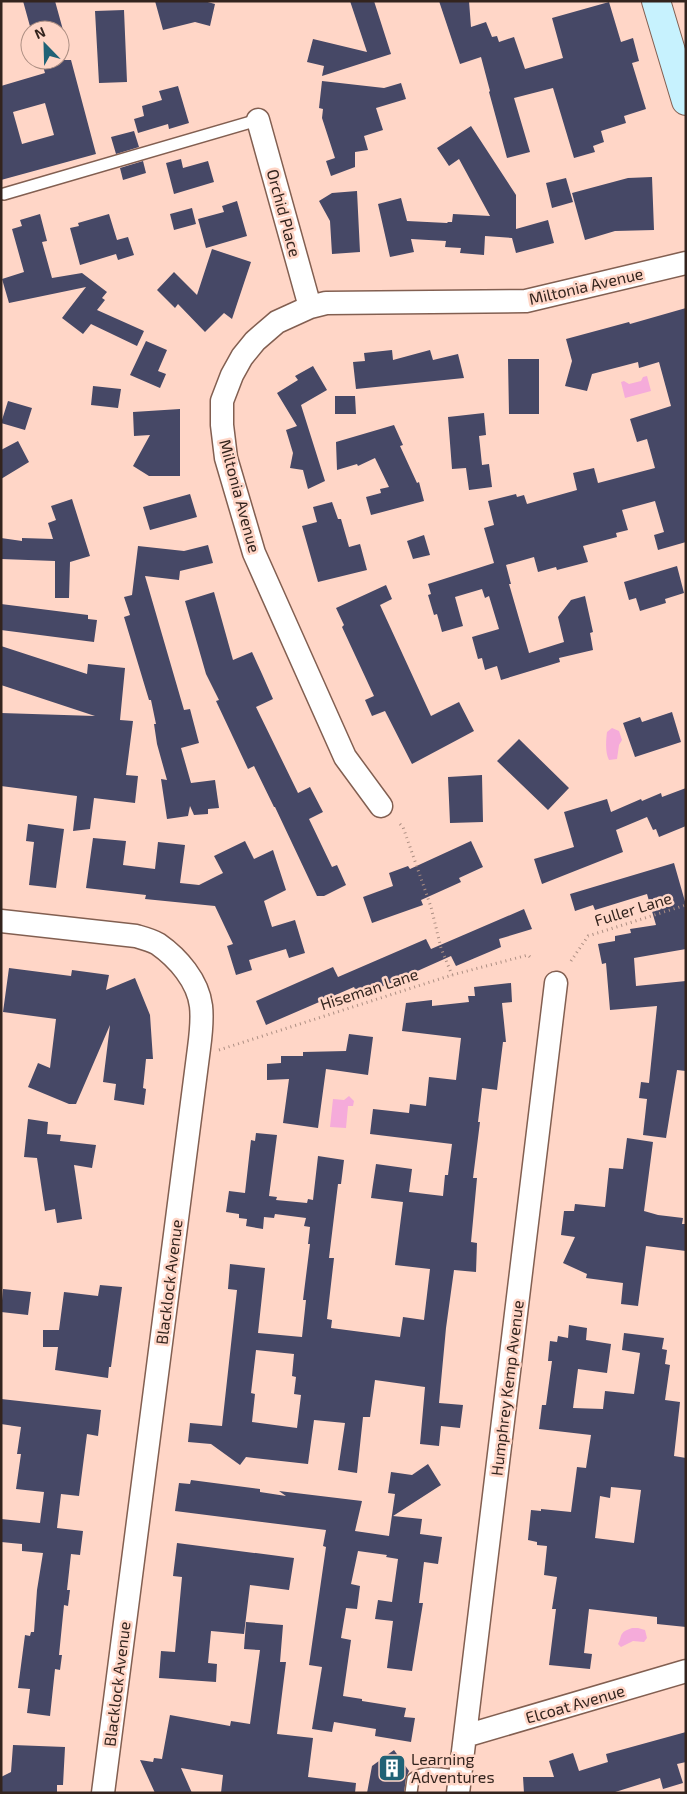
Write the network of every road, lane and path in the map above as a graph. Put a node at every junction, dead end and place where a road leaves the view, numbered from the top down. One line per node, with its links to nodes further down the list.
1 (656, 1): 2 (main road)
2 (686, 101)
3 (258, 120): 4 (lane); 6 (street, Orchid Place)
4 (4, 194)
5 (686, 263): 6 (street, Miltonia Avenue)
6 (310, 306): 7 (street, Miltonia Avenue)
7 (380, 806)
8 (400, 824): 13 (path)
9 (686, 906): 12 (path, Fuller Lane)
10 (1, 921): 19 (street, Blacklock Avenue)
11 (530, 957): 13 (path, Hiseman Lane)
12 (571, 961)
13 (452, 976): 15 (path, Hiseman Lane)
14 (556, 983): 17 (street, Humphrey Kemp Avenue)
15 (216, 1051)
16 (686, 1671): 17 (street, Elcoat Avenue)
17 (465, 1736): 18 (street, Humphrey Kemp Avenue)
18 (459, 1785): 20 (lane)
19 (102, 1793)
20 (411, 1793)

